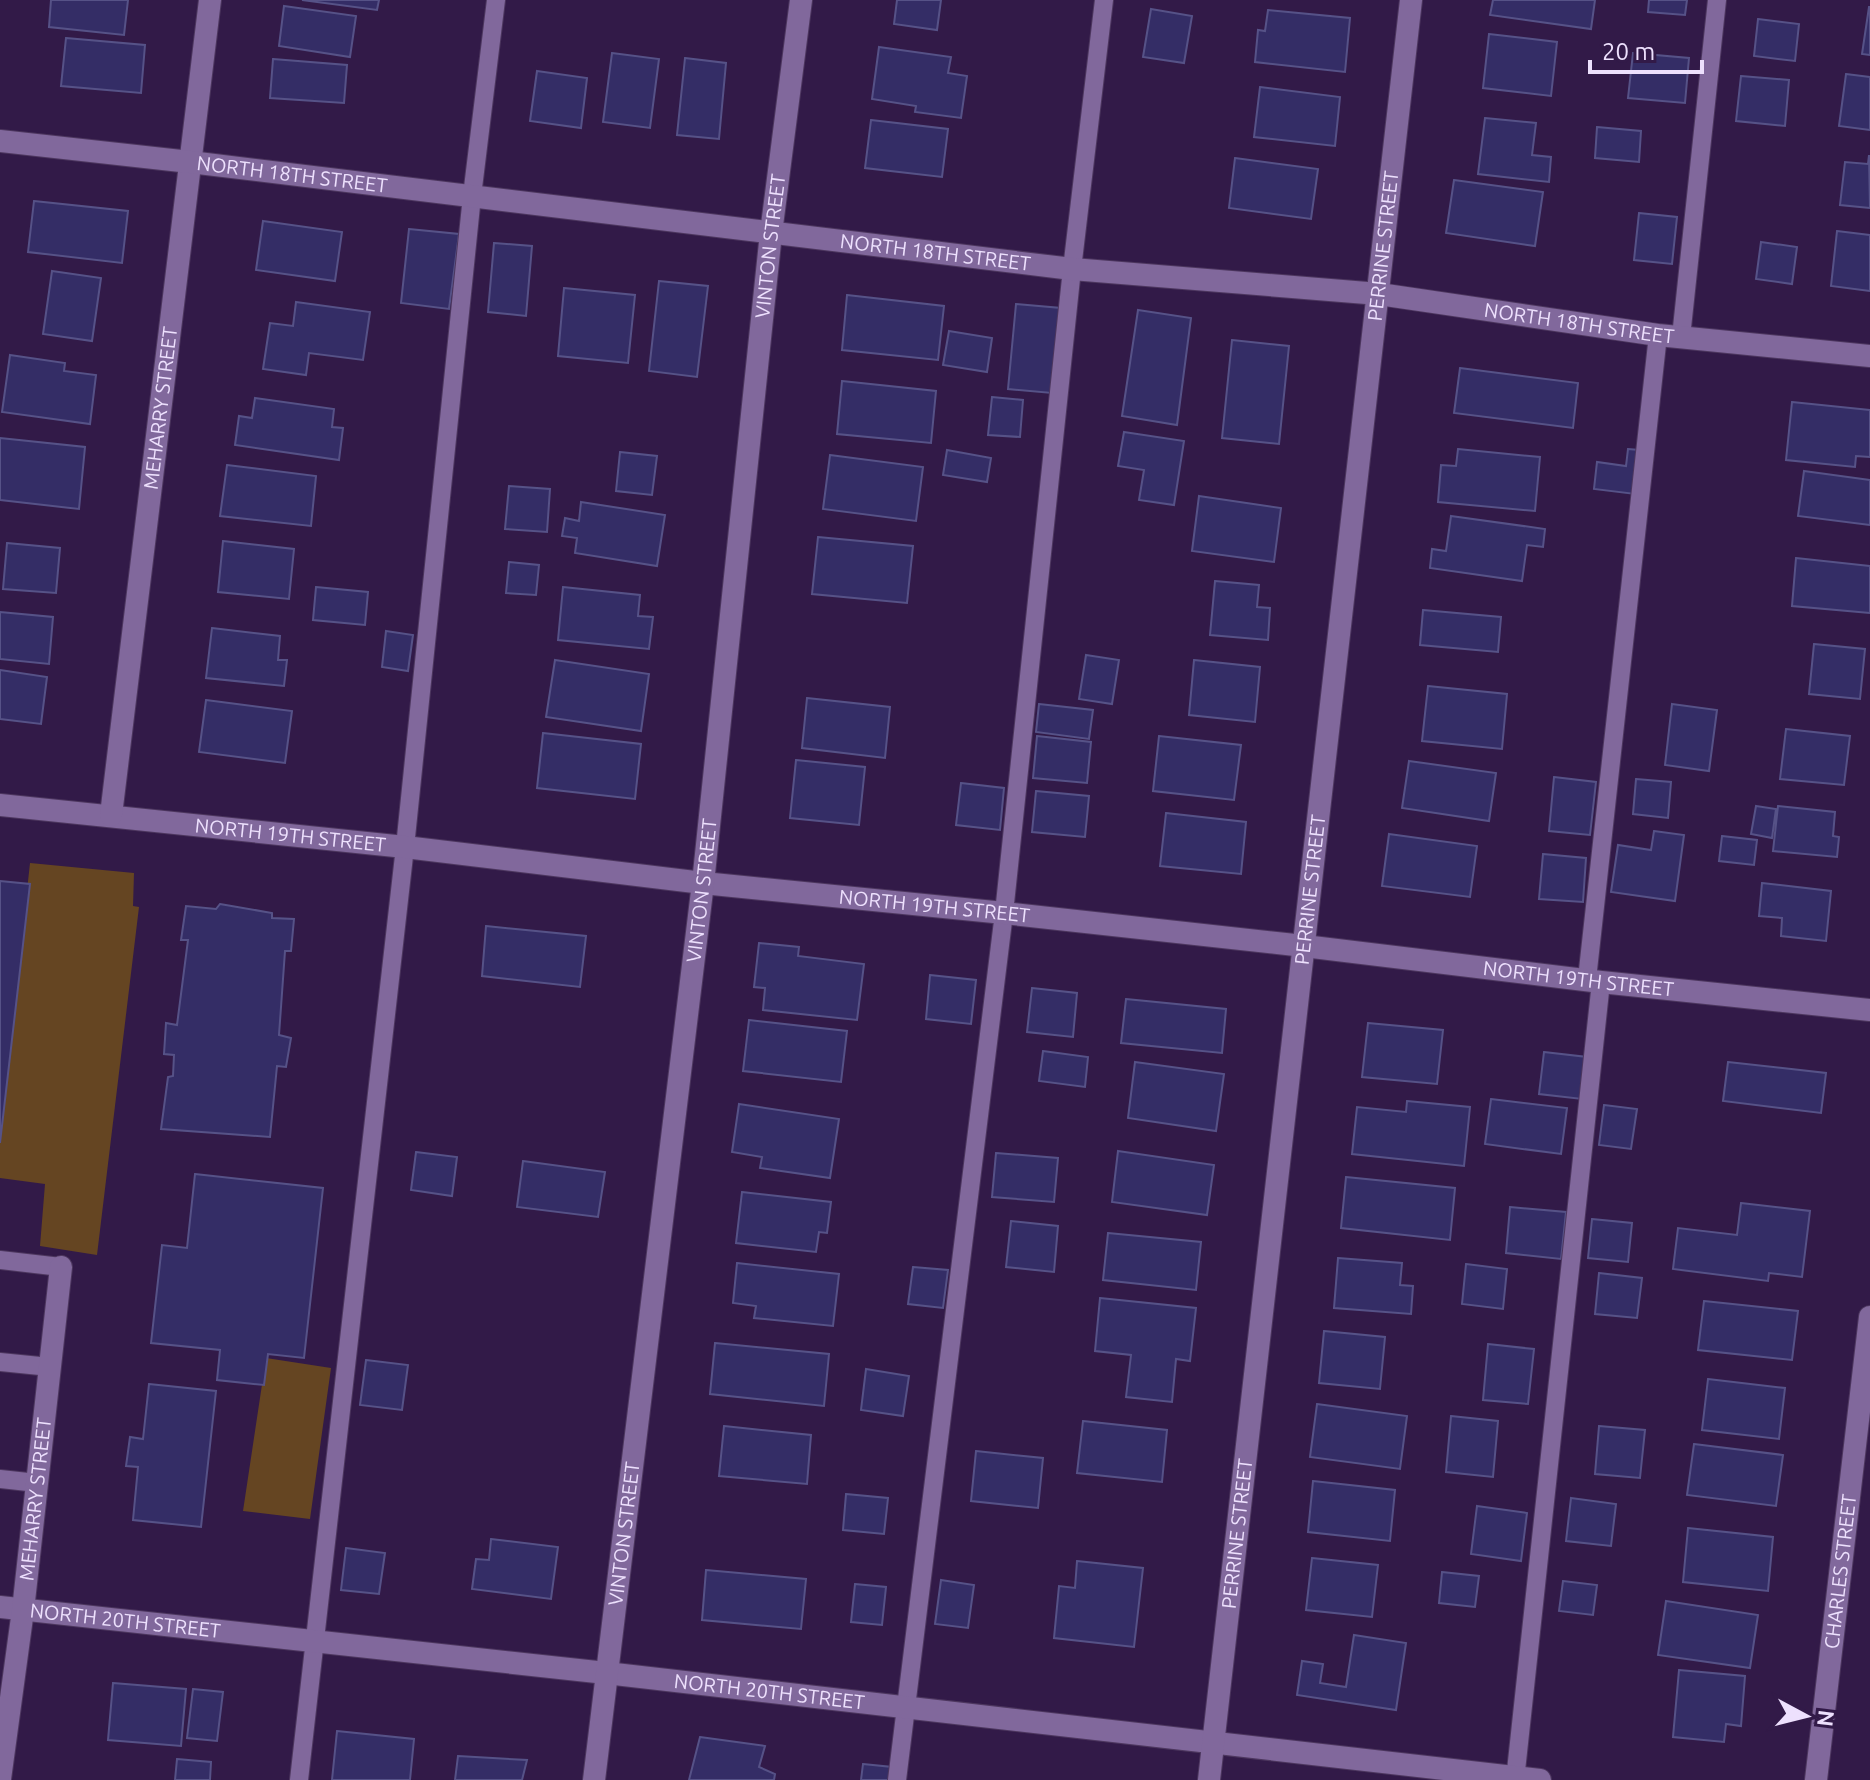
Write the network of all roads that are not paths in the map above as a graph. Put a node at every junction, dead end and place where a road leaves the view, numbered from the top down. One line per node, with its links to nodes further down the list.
1 (210, 0): 8 (street, MEHARRY STREET)
2 (496, 0): 9 (lane)
3 (801, 0): 10 (street, VINTON STREET)
4 (1104, 0): 11 (lane)
5 (1411, 0): 12 (street, PERRINE STREET)
6 (1717, 0): 14 (lane)
7 (0, 141): 8 (street, NORTH 18TH STREET)
8 (190, 162): 9 (street, NORTH 18TH STREET); 17 (street, MEHARRY STREET)
9 (472, 196): 10 (street, NORTH 18TH STREET); 18 (lane)
10 (771, 233): 11 (street, NORTH 18TH STREET); 19 (street, VINTON STREET)
11 (1072, 269): 12 (street, NORTH 18TH STREET); 20 (lane)
12 (1379, 294): 13 (street, NORTH 18TH STREET); 21 (street, PERRINE STREET)
13 (1658, 335): 14 (street, NORTH 18TH STREET); 22 (lane)
14 (1681, 337): 15 (street, NORTH 18TH STREET)
15 (1870, 356)
16 (0, 805): 17 (street, NORTH 19TH STREET)
17 (111, 815): 18 (street, NORTH 19TH STREET)
18 (405, 847): 19 (street, NORTH 19TH STREET); 33 (lane)
19 (703, 883): 20 (street, NORTH 19TH STREET); 34 (street, VINTON STREET)
20 (1004, 913): 21 (street, NORTH 19TH STREET); 35 (lane)
21 (1304, 946): 22 (street, NORTH 19TH STREET); 36 (street, PERRINE STREET)
22 (1594, 981): 23 (street, NORTH 19TH STREET); 37 (lane)
23 (1870, 1010)
24 (0, 1260): 25 (lane)
25 (61, 1267): 28 (street, MEHARRY STREET)
26 (1870, 1317): 44 (street, CHARLES STREET)
27 (0, 1362): 28 (lane)
28 (50, 1367): 30 (street, MEHARRY STREET)
29 (0, 1479): 30 (lane)
30 (37, 1483): 32 (street, MEHARRY STREET)
31 (0, 1607): 32 (street, NORTH 20TH STREET)
32 (23, 1610): 33 (street, NORTH 20TH STREET); 38 (street, MEHARRY STREET)
33 (315, 1641): 34 (street, NORTH 20TH STREET); 39 (lane)
34 (606, 1673): 35 (street, NORTH 20TH STREET); 40 (street, VINTON STREET)
35 (905, 1707): 36 (street, NORTH 20TH STREET); 41 (lane)
36 (1213, 1744): 37 (street, NORTH 20TH STREET); 42 (street, PERRINE STREET)
37 (1515, 1778): 43 (street, NORTH 20TH STREET)
38 (0, 1779)
39 (299, 1780)
40 (594, 1780)
41 (897, 1780)
42 (1209, 1780)
43 (1540, 1780)
44 (1816, 1780)

